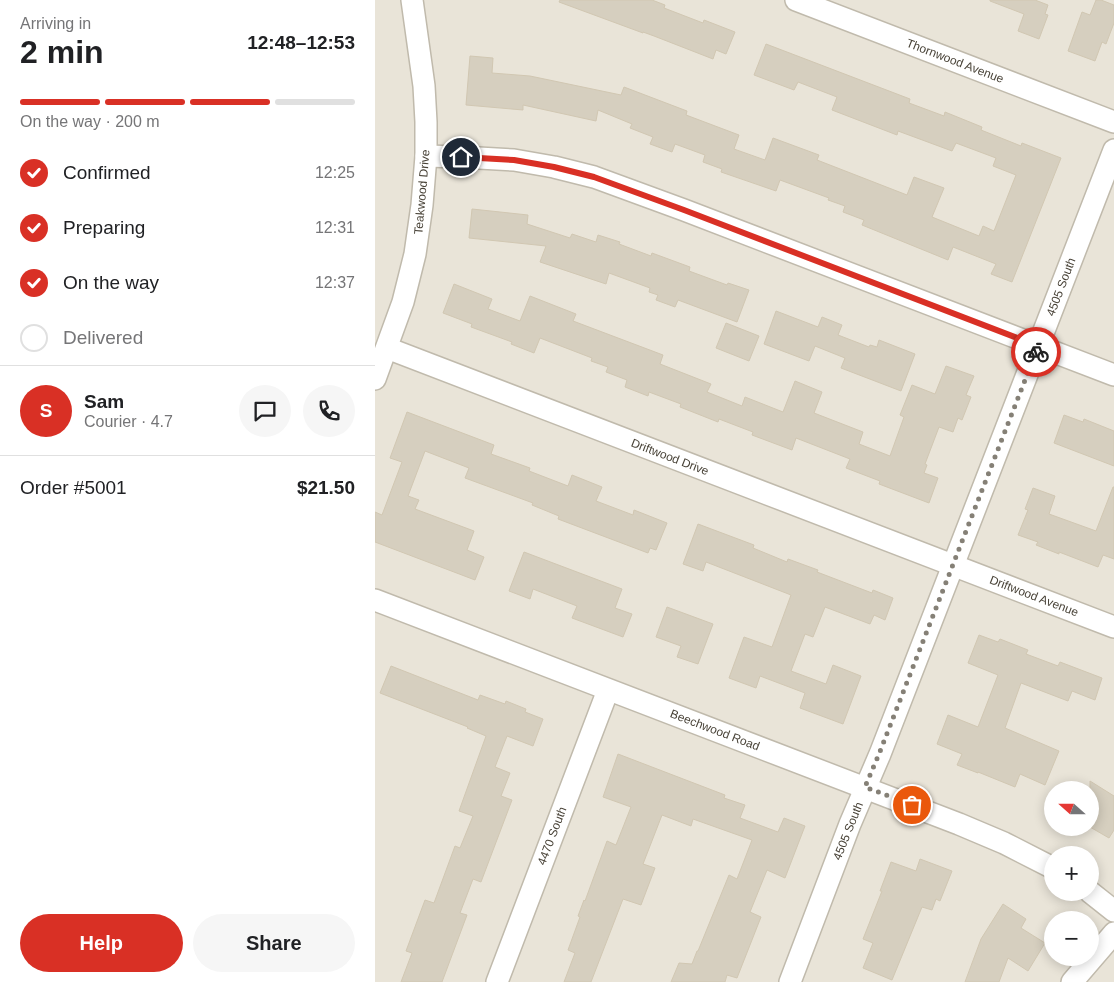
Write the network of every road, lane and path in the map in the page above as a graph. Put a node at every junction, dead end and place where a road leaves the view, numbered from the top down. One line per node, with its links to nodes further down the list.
1 (412, 0): 5 (street, Teakwood Drive)
2 (796, 0): 3 (street, Thornwood Avenue)
3 (1114, 122)
4 (1114, 150): 6 (street, 4505 South)
5 (426, 156): 6 (street); 7 (street, Teakwood Drive)
6 (1038, 346): 8 (street); 10 (street, 4505 South)
7 (387, 348): 9 (street, Teakwood Drive); 10 (street, Driftwood Drive)
8 (1114, 375)
9 (375, 379)
10 (953, 566): 12 (street, Driftwood Avenue); 14 (street, 4505 South)
11 (375, 600): 13 (street, Beechwood Road)
12 (1114, 627)
13 (608, 690): 14 (street, Beechwood Road); 19 (street, 4470 South)
14 (865, 787): 15 (street, Beechwood Road); 20 (street, 4505 South)
15 (1044, 863)
16 (1099, 899): 17 (street)
17 (1114, 911)
18 (1114, 933): 21 (street)
19 (497, 982)
20 (790, 982)
21 (1072, 982)

